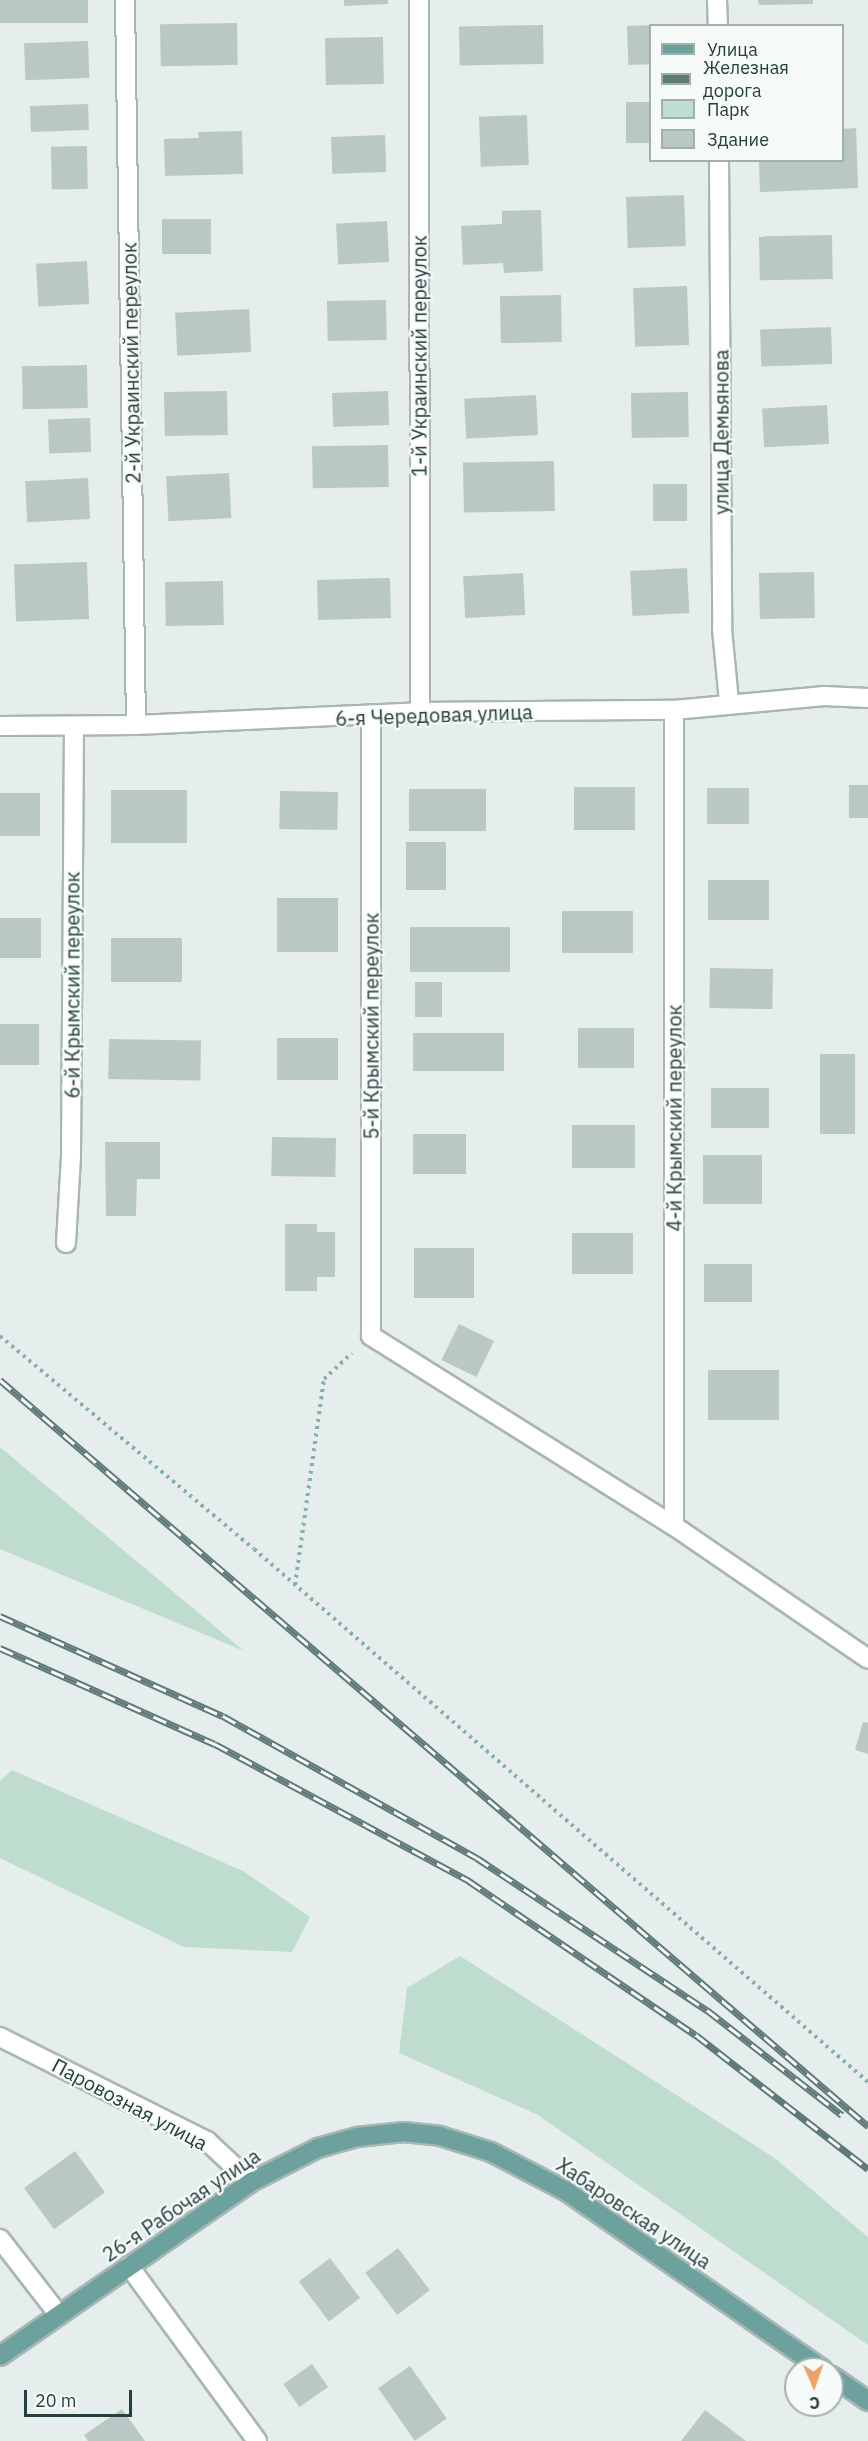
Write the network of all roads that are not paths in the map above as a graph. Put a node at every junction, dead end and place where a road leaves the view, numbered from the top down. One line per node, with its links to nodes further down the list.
1 (125, 0): 11 (street, 2-й Украинский переулок)
2 (419, 0): 9 (street, 1-й Украинский переулок)
3 (717, 0): 4 (street)
4 (718, 24)
5 (719, 162): 7 (street, улица Демьянова)
6 (868, 698): 7 (street, 6-я Чередовая улица)
7 (729, 702): 8 (street, 6-я Чередовая улица)
8 (674, 710): 9 (street, 6-я Чередовая улица); 15 (street, 4-й Крымский переулок)
9 (420, 712): 10 (street, 6-я Чередовая улица)
10 (372, 717): 11 (street, 6-я Чередовая улица); 15 (street, 5-й Крымский переулок)
11 (136, 725): 13 (street, 6-я Чередовая улица)
12 (0, 726): 13 (street, 6-я Чередовая улица)
13 (74, 726): 14 (street, 6-й Крымский переулок)
14 (66, 1243)
15 (674, 1526): 16 (street)
16 (868, 1659)
17 (0, 2037): 19 (street, Паровозная улица)
18 (404, 2132): 19 (main road, 26-я Рабочая улица); 24 (main road, Хабаровская улица)
19 (251, 2182): 21 (main road, 26-я Рабочая улица)
20 (0, 2239): 22 (street)
21 (129, 2266): 22 (main road, 26-я Рабочая улица); 27 (street)
22 (59, 2315): 23 (main road, 26-я Рабочая улица)
23 (0, 2356)
24 (805, 2357)
25 (844, 2384): 26 (main road)
26 (868, 2401)
27 (257, 2441)

